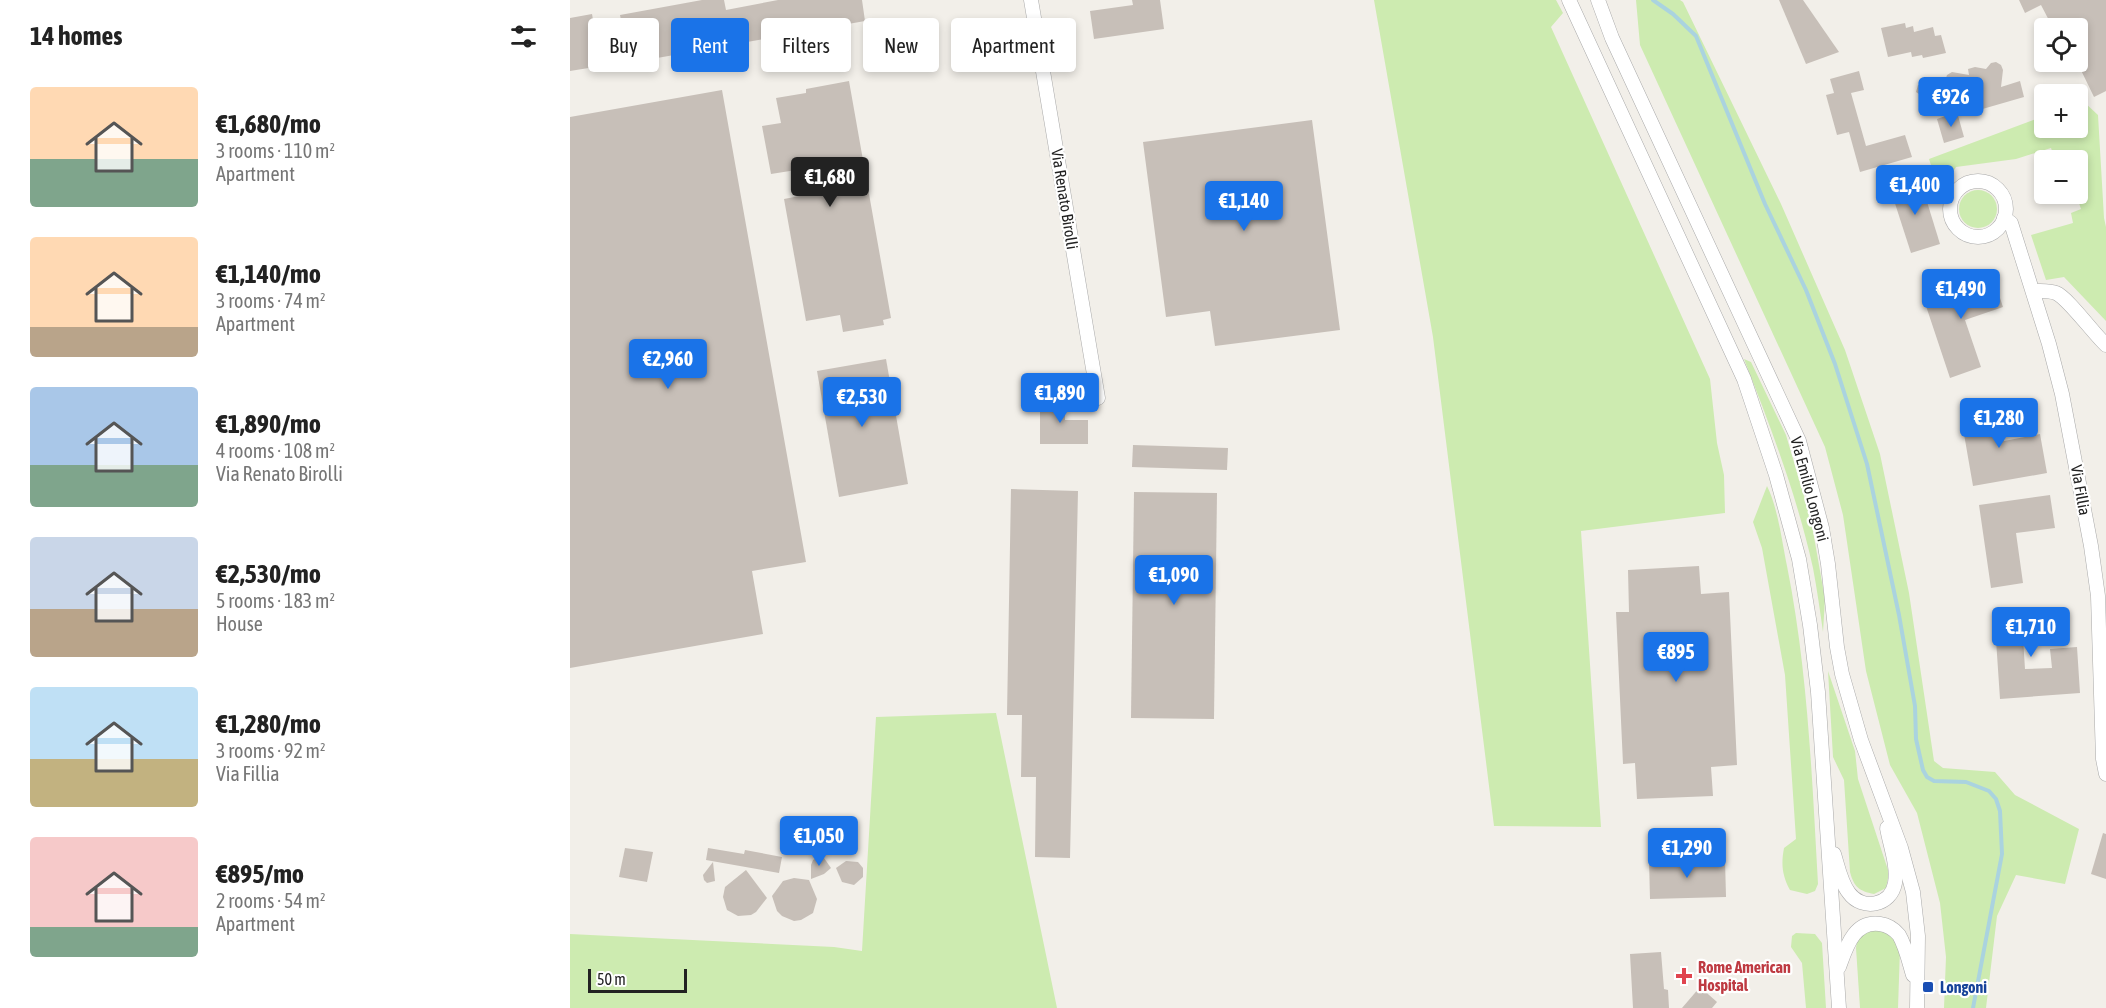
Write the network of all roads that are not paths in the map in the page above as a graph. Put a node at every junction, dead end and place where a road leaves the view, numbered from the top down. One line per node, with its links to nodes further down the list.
1 (1031, 0): 7 (street, Via Renato Birolli)
2 (1569, 0): 10 (street, Via Emilio Longoni)
3 (1598, 0): 9 (street, Via Emilio Longoni)
4 (2004, 218): 4 (street); 5 (street, Via Fillia)
5 (2032, 291): 6 (street); 8 (street, Via Fillia)
6 (2106, 345)
7 (1098, 398)
8 (2106, 774)
9 (1877, 783): 10 (street); 12 (street, Via Emilio Longoni)
10 (1827, 830): 11 (street, Via Emilio Longoni)
11 (1837, 971): 12 (street); 13 (street, Via Emilio Longoni)
12 (1917, 989): 14 (street, Via Emilio Longoni)
13 (1839, 1008)
14 (1917, 1008)

